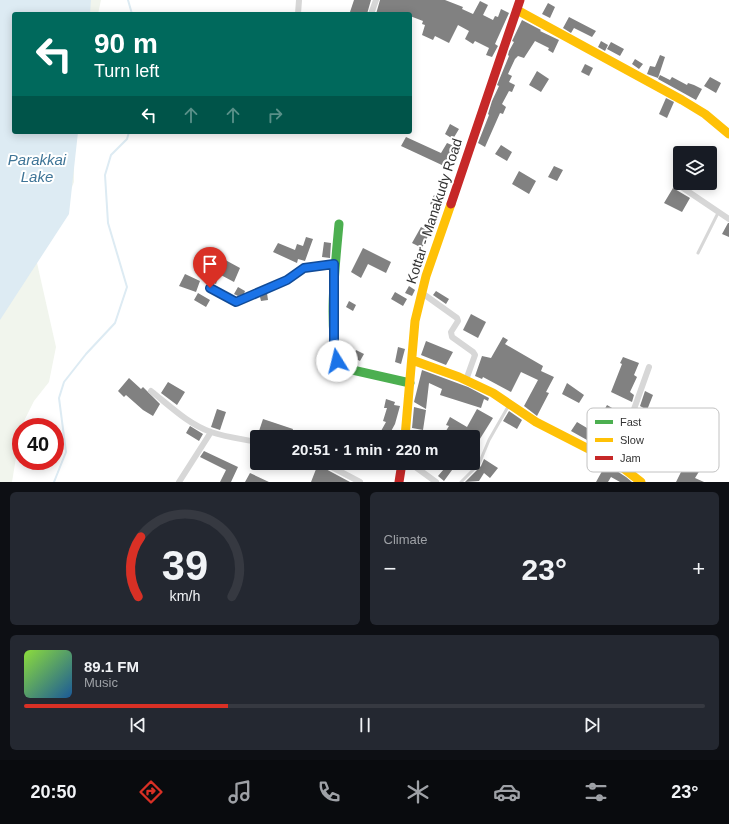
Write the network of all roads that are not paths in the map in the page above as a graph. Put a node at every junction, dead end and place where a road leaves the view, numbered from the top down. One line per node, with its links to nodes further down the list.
1 (299, 0): 5 (street)
2 (376, 0): 6 (street)
3 (520, 0): 4 (street, Kottar - Manakudy Road)
4 (517, 10): 7 (street); 15 (street, Kottar - Manakudy Road)
5 (298, 12)
6 (372, 12)
7 (729, 134)
8 (685, 190): 9 (street)
9 (718, 214): 10 (street); 12 (lane)
10 (729, 219)
11 (339, 224): 13 (street)
12 (698, 253)
13 (334, 264): 14 (street); 19 (street)
14 (210, 288)
15 (422, 293): 16 (street, Kottar - Manakudy Road); 18 (street)
16 (412, 360): 18 (street); 19 (street, Kottar - Manakudy Road)
17 (649, 366): 22 (street)
18 (466, 380): 21 (street)
19 (410, 383): 23 (street, Kottar - Manakudy Road)
20 (152, 391): 24 (street)
21 (510, 403): 26 (street); 35 (lane)
22 (634, 408)
23 (406, 430)
24 (211, 432): 25 (street); 31 (street)
25 (250, 440)
26 (587, 449)
27 (337, 470): 32 (street)
28 (401, 470): 33 (street)
29 (420, 470): 34 (street)
30 (630, 472): 36 (street)
31 (179, 482)
32 (360, 482)
33 (399, 482)
34 (436, 482)
35 (460, 482)
36 (641, 482)

